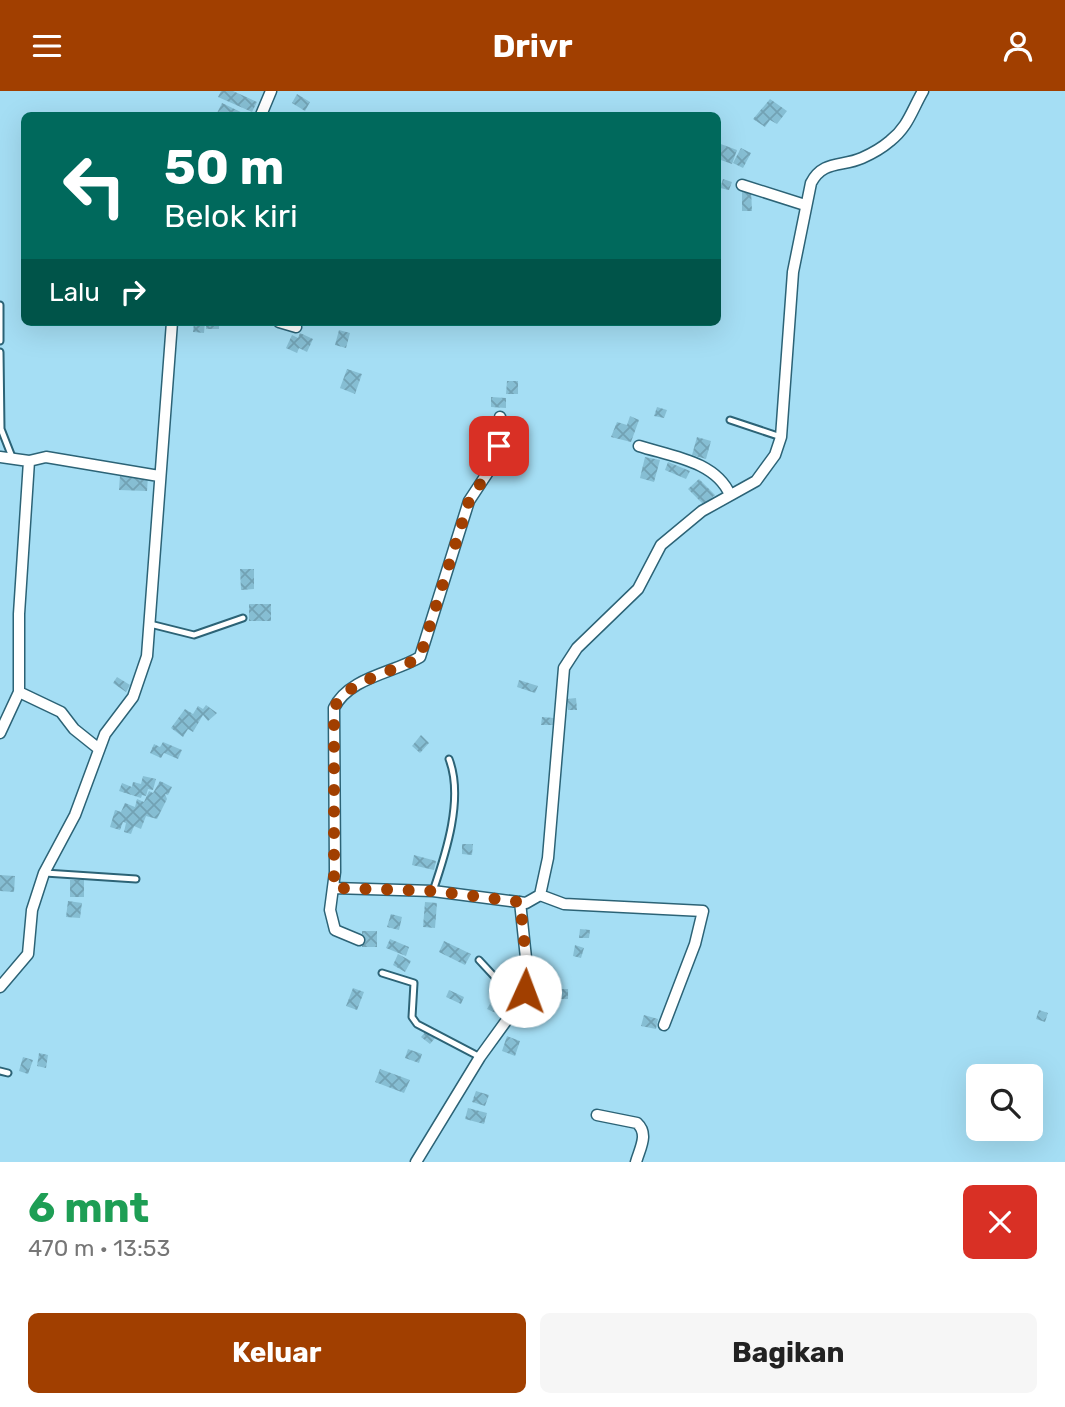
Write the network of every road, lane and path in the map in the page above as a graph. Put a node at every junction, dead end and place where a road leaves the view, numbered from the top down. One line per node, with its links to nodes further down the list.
1 (271, 91): 3 (street)
2 (923, 91): 5 (street)
3 (262, 112)
4 (742, 185): 5 (street)
5 (805, 205): 14 (street)
6 (0, 305): 10 (lane)
7 (173, 326): 19 (street)
8 (293, 326): 9 (street)
9 (296, 327)
10 (0, 341)
11 (0, 352): 17 (lane)
12 (500, 418): 29 (street)
13 (730, 420): 14 (lane)
14 (782, 437): 20 (street)
15 (639, 446): 20 (street)
16 (0, 457): 17 (street)
17 (12, 457): 18 (street)
18 (29, 461): 19 (street); 23 (street)
19 (159, 475): 22 (street)
20 (730, 495): 31 (street)
21 (243, 618): 22 (lane)
22 (150, 624): 25 (street)
23 (19, 692): 24 (street); 25 (street)
24 (0, 733)
25 (99, 749): 27 (street)
26 (449, 759): 30 (lane)
27 (44, 873): 28 (lane); 36 (street)
28 (136, 879)
29 (334, 888): 30 (street); 33 (street)
30 (433, 891): 32 (street)
31 (540, 895): 32 (street); 38 (street)
32 (520, 902): 37 (street)
33 (359, 940)
34 (479, 960): 37 (lane)
35 (382, 973): 39 (lane)
36 (0, 987)
37 (519, 1003): 39 (street)
38 (664, 1025)
39 (480, 1057): 43 (street)
40 (0, 1071): 41 (lane)
41 (8, 1073)
42 (597, 1115): 44 (street)
43 (416, 1162)
44 (636, 1162)

